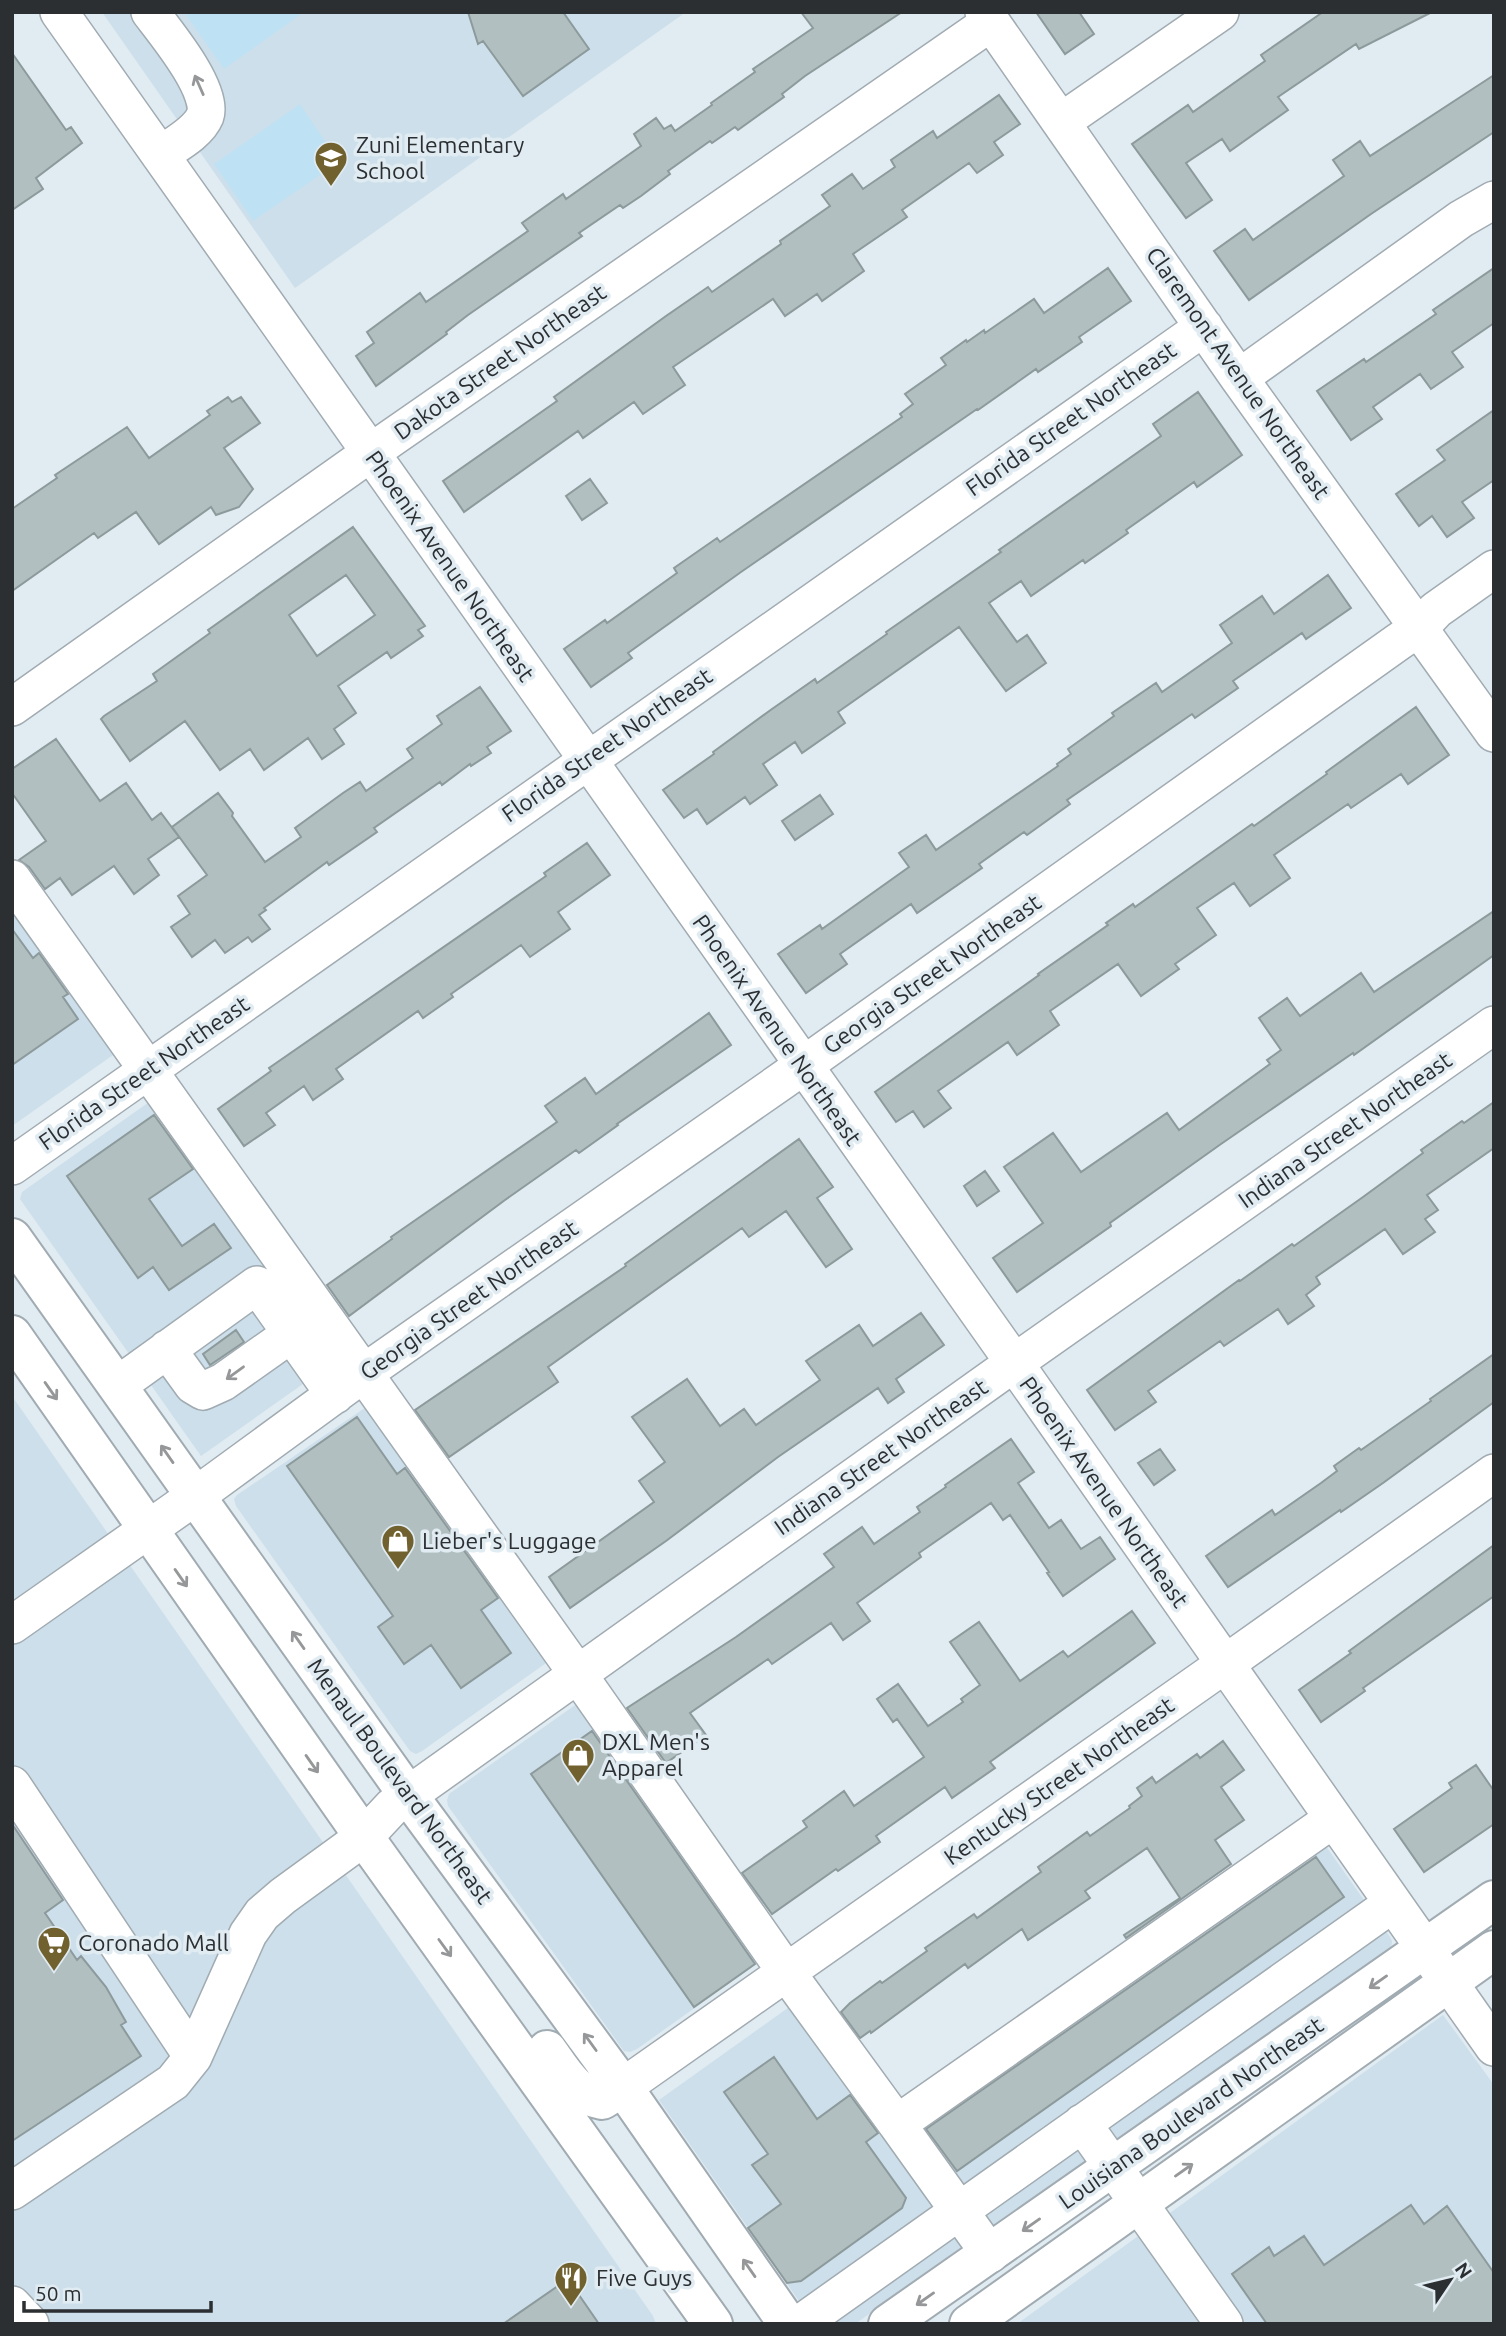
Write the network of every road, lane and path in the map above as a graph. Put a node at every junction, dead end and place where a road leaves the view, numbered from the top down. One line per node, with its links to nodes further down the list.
1 (59, 12): 6 (street, Phoenix Avenue Northeast)
2 (150, 12): 6 (street, one-way to 2)
3 (1220, 12): 5 (street)
4 (988, 17): 5 (street, Claremont Avenue Northeast); 10 (street, Dakota Street Northeast)
5 (1061, 122): 8 (street, Claremont Avenue Northeast)
6 (160, 155): 10 (street, Phoenix Avenue Northeast)
7 (1494, 200): 9 (street)
8 (1203, 327): 9 (street, Claremont Avenue Northeast); 15 (street, Florida Street Northeast)
9 (1239, 378): 12 (street, Claremont Avenue Northeast)
10 (370, 452): 13 (street, Dakota Street Northeast); 15 (street, Phoenix Avenue Northeast)
11 (1494, 569): 12 (street, Georgia Street Northeast)
12 (1420, 627): 14 (street, Claremont Avenue Northeast); 18 (street, Georgia Street Northeast)
13 (12, 707)
14 (1494, 733)
15 (586, 760): 18 (street, Phoenix Avenue Northeast); 19 (street, Florida Street Northeast)
16 (12, 879): 19 (street)
17 (1494, 1025): 25 (street, Indiana Street Northeast)
18 (802, 1066): 25 (street, Phoenix Avenue Northeast); 26 (street, Georgia Street Northeast)
19 (148, 1070): 20 (street, Florida Street Northeast); 26 (street)
20 (12, 1166)
21 (12, 1238): 27 (main road, Menaul Boulevard Northeast)
22 (291, 1334): 24 (street, one-way to 24); 24 (street); 28 (street)
23 (12, 1335): 31 (main road, one-way to 31)
24 (167, 1349): 27 (street)
25 (1014, 1363): 33 (street, Phoenix Avenue Northeast); 34 (street, Indiana Street Northeast)
26 (364, 1373): 28 (street, Georgia Street Northeast); 34 (street)
27 (118, 1385): 30 (main road, Menaul Boulevard Northeast, one-way to 27)
28 (335, 1395): 30 (street, Georgia Street Northeast)
29 (1494, 1472): 33 (street, Kentucky Street Northeast)
30 (197, 1495): 31 (street, Georgia Street Northeast); 36 (main road, Menaul Boulevard Northeast, one-way to 30)
31 (148, 1530): 32 (street, Georgia Street Northeast); 38 (main road, one-way to 38)
32 (12, 1625)
33 (1225, 1664): 37 (street, Phoenix Avenue Northeast); 43 (street, Kentucky Street Northeast)
34 (577, 1673): 36 (street, Indiana Street Northeast); 43 (street)
35 (12, 1785): 47 (street)
36 (408, 1795): 38 (street, Indiana Street Northeast); 48 (main road, Menaul Boulevard Northeast, one-way to 36)
37 (1333, 1819): 40 (street, Phoenix Avenue Northeast); 50 (street)
38 (364, 1837): 45 (main road, one-way to 45); 47 (street, Indiana Street Northeast)
39 (1494, 1900): 41 (main road, Louisiana Boulevard Northeast)
40 (1392, 1904): 41 (street, Phoenix Avenue Northeast); 49 (street)
41 (1425, 1949): 44 (street, Phoenix Avenue Northeast); 51 (main road, Louisiana Boulevard Northeast, one-way to 51)
42 (1494, 1950): 44 (main road, Louisiana Boulevard Northeast)
43 (787, 1973): 48 (street, Kentucky Street Northeast); 50 (street)
44 (1447, 1983): 46 (street, Phoenix Avenue Northeast); 53 (main road, Louisiana Boulevard Northeast, one-way to 44)
45 (485, 2004): 48 (main road); 56 (main road)
46 (1494, 2047)
47 (193, 2057): 52 (street, Indiana Street Northeast)
48 (623, 2087): 61 (main road, Menaul Boulevard Northeast, one-way to 48)
49 (1082, 2123): 51 (street); 54 (street)
50 (897, 2124): 54 (street)
51 (1114, 2167): 53 (street); 55 (main road, Louisiana Boulevard Northeast, one-way to 55)
52 (12, 2191)
53 (1138, 2203): 64 (main road, Louisiana Boulevard Northeast); 65 (street)
54 (959, 2210): 55 (street); 62 (street)
55 (990, 2253): 63 (main road, Louisiana Boulevard Northeast, one-way to 63)
56 (684, 2284): 59 (main road); 60 (main road)
57 (12, 2305): 58 (street)
58 (30, 2324)
59 (690, 2324)
60 (713, 2324)
61 (788, 2324)
62 (800, 2324)
63 (888, 2324)
64 (969, 2324)
65 (1224, 2324)

